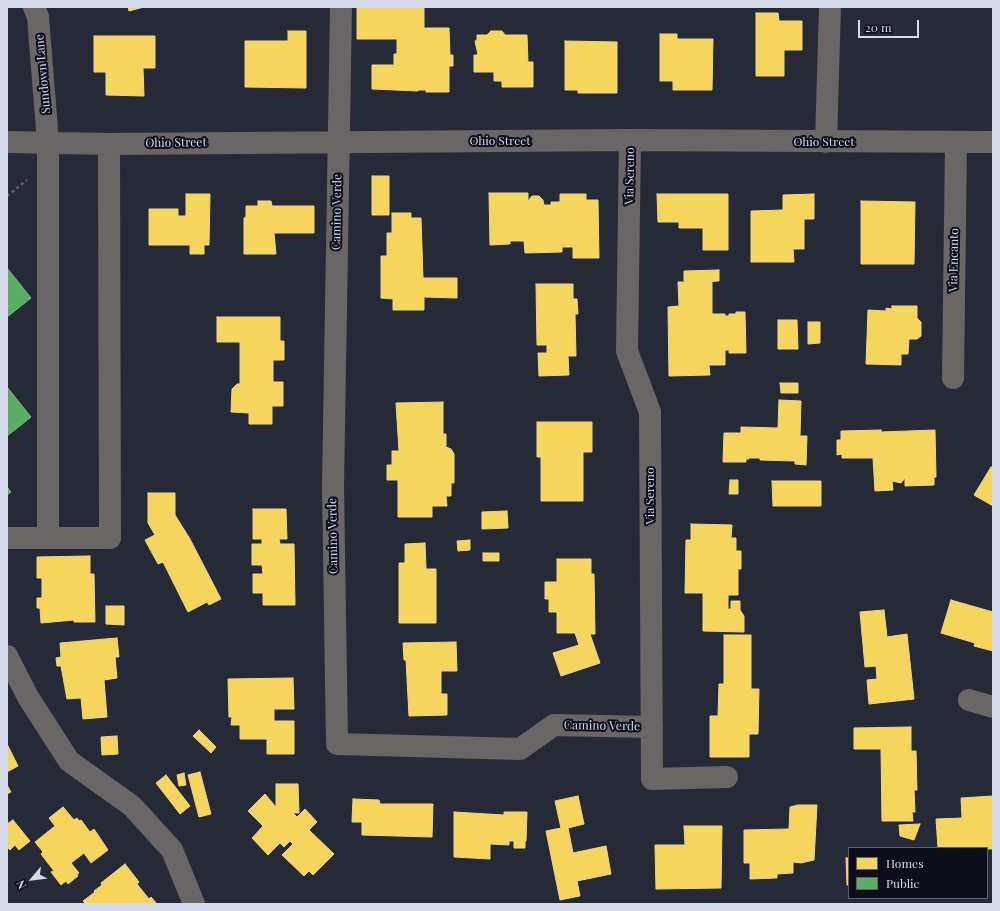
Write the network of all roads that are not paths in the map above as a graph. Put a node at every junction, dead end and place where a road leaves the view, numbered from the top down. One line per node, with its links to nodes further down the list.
1 (34, 7): 7 (street, Sundown Lane)
2 (341, 7): 5 (street, Camino Verde)
3 (830, 7): 8 (street)
4 (630, 140): 5 (street, Ohio Street); 8 (street, Ohio Street); 18 (street, Via Sereno)
5 (338, 141): 11 (street, Ohio Street); 18 (street, Camino Verde)
6 (7, 142): 7 (street, Ohio Street)
7 (48, 142): 11 (street, Ohio Street); 14 (street, Sundown Lane)
8 (826, 142): 9 (street, Ohio Street)
9 (956, 142): 10 (street, Ohio Street); 12 (street, Via Encanto)
10 (993, 142)
11 (109, 144): 14 (street)
12 (953, 378)
13 (7, 538): 14 (street)
14 (48, 538)
15 (7, 656): 20 (street)
16 (969, 700): 17 (street)
17 (993, 706)
18 (652, 727): 19 (street, Via Sereno)
19 (727, 777)
20 (194, 904)

